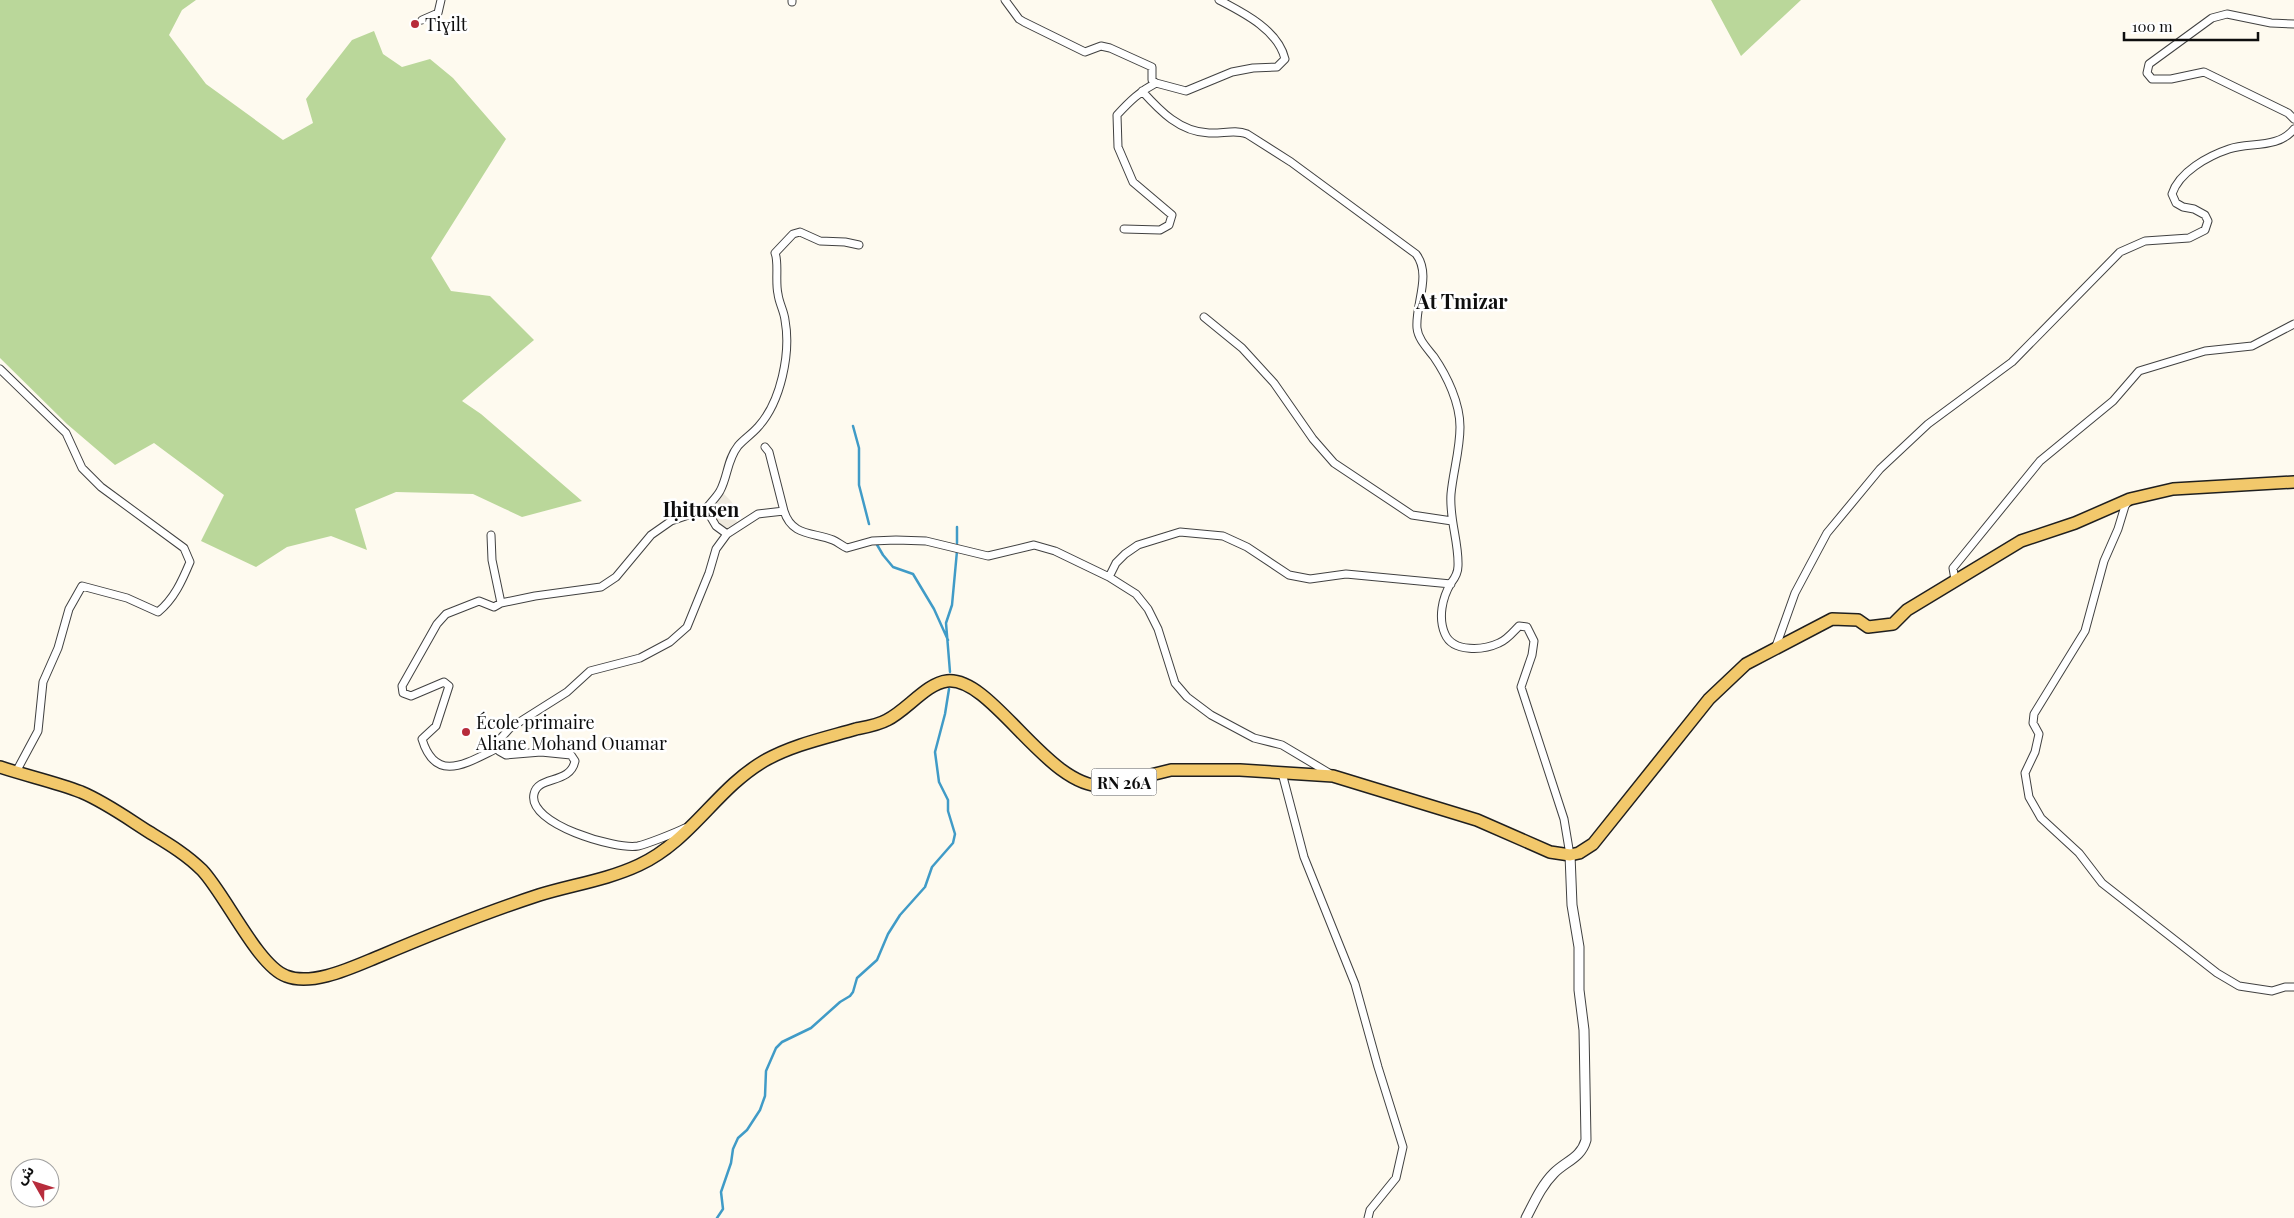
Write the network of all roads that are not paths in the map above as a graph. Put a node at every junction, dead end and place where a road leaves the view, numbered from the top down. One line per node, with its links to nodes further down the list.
1 (441, 0): 4 (street)
2 (1005, 0): 6 (street)
3 (1219, 0): 6 (street)
4 (422, 20)
5 (2294, 24): 8 (street)
6 (1156, 83): 7 (street)
7 (1142, 91): 10 (street); 20 (street)
8 (2294, 119)
9 (2294, 129): 27 (street)
10 (1124, 229)
11 (859, 245): 18 (street)
12 (1204, 318): 20 (street)
13 (2294, 324): 24 (street)
14 (0, 369): 30 (street)
15 (764, 447): 19 (street)
16 (2294, 482): 17 (main road)
17 (2130, 499): 24 (main road); 35 (street)
18 (706, 510): 21 (street); 26 (street)
19 (784, 511): 21 (street); 23 (street)
20 (1452, 521): 25 (street)
21 (727, 534): 28 (street)
22 (492, 535): 26 (street)
23 (1109, 577): 25 (street); 32 (street)
24 (1955, 580): 27 (main road)
25 (1451, 584): 34 (street)
26 (501, 603): 28 (street)
27 (1774, 649): 34 (main road)
28 (498, 748): 33 (street)
29 (0, 766): 30 (main road, RN 26A)
30 (16, 772): 33 (main road, RN 26A)
31 (1282, 773): 32 (main road, RN 26A); 33 (main road, RN 26A); 36 (street)
32 (1334, 776): 34 (main road, RN 26A)
33 (698, 822)
34 (1570, 856): 37 (street)
35 (2294, 987)
36 (1368, 1218)
37 (1526, 1218)

